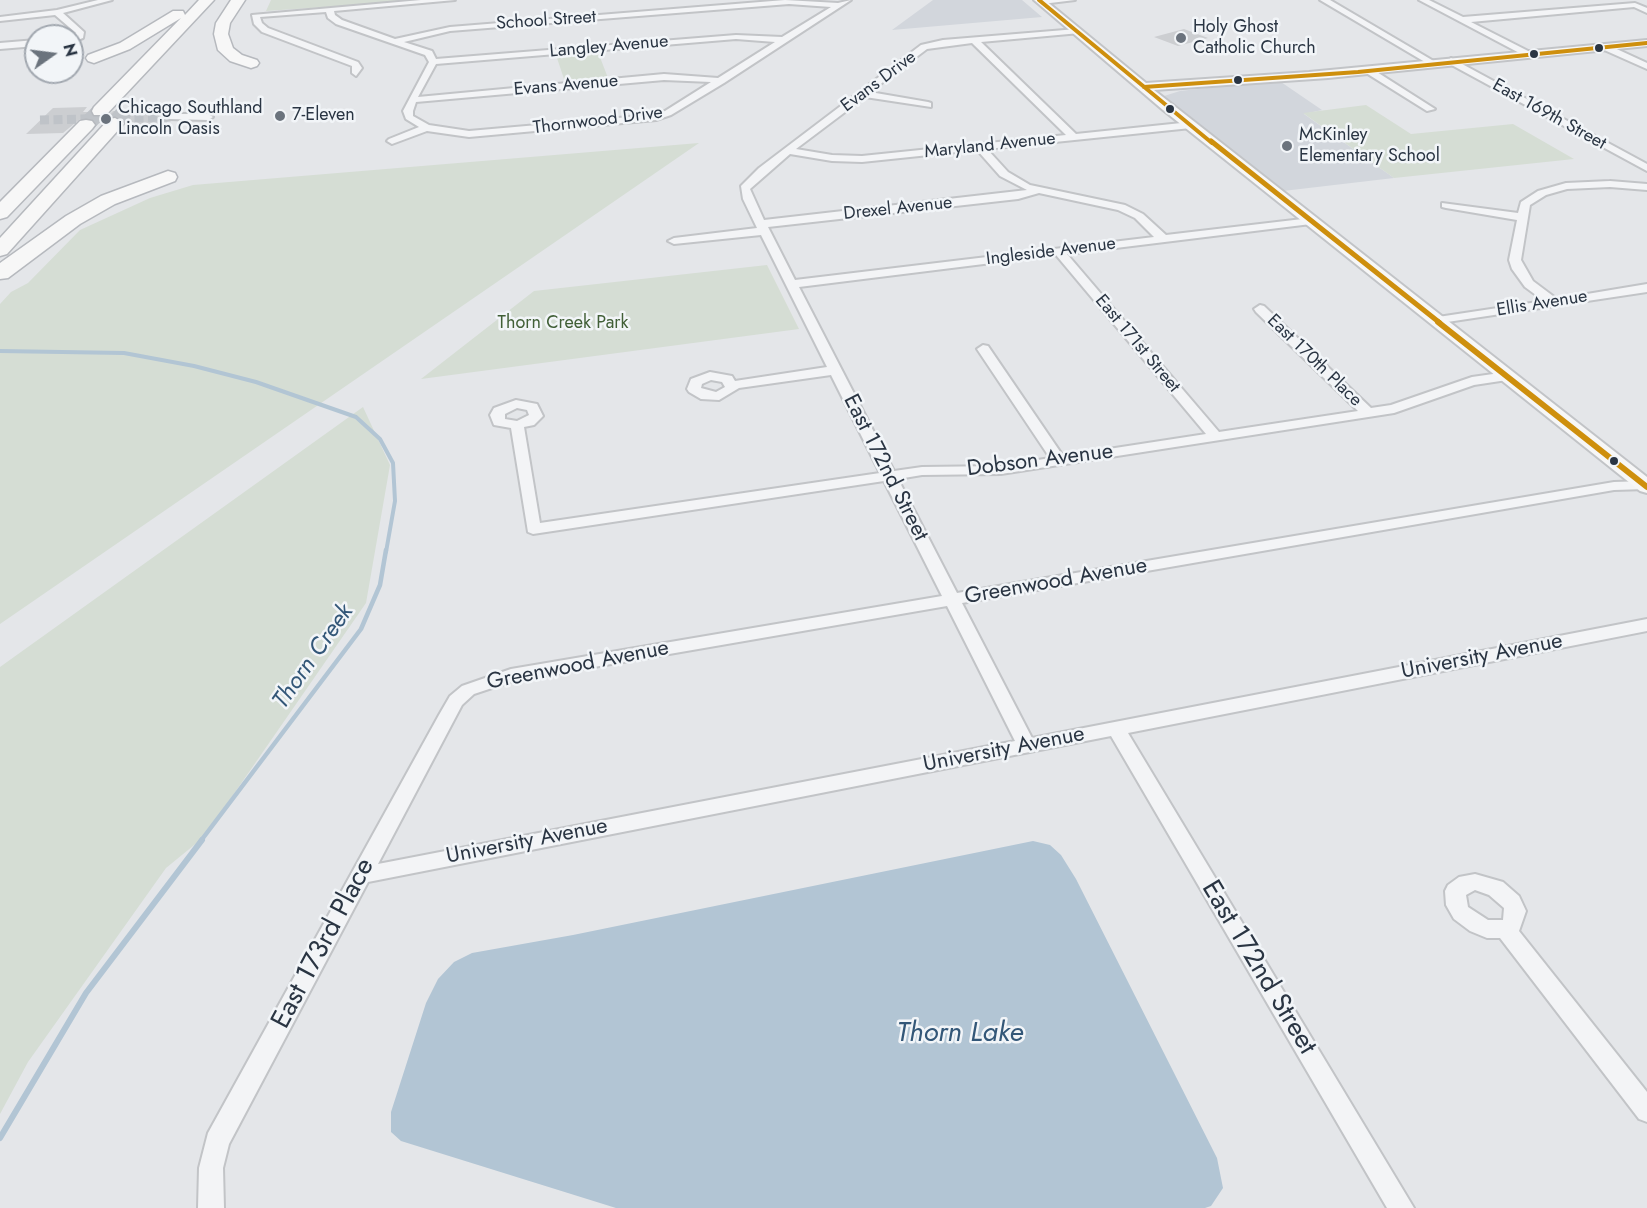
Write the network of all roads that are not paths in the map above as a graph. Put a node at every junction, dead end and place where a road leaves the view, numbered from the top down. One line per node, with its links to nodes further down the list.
1 (108, 0): 14 (street)
2 (198, 0): 28 (highway)
3 (207, 0): 44 (highway)
4 (228, 0): 18 (highway)
5 (238, 0): 31 (highway)
6 (451, 0): 12 (street)
7 (1071, 0): 10 (street)
8 (1324, 0): 32 (street)
9 (1423, 0): 16 (street)
10 (1041, 1): 19 (street)
11 (844, 2): 20 (street, Thornwood Drive); 22 (street, School Street)
12 (330, 9): 22 (street); 35 (street)
13 (1647, 11): 16 (street)
14 (57, 12): 15 (street); 17 (street)
15 (0, 19)
16 (1461, 20): 27 (street)
17 (71, 24)
18 (206, 25)
19 (1077, 31): 21 (street, Evans Drive); 37 (street)
20 (784, 40): 30 (street, Langley Avenue); 36 (street, Thornwood Drive)
21 (974, 40): 38 (street, Evans Drive); 47 (street)
22 (396, 41): 30 (street)
23 (1647, 43): 26 (street)
24 (24, 44): 25 (street)
25 (0, 46)
26 (1605, 47): 27 (street); 33 (street)
27 (1527, 54): 29 (street)
28 (94, 57)
29 (1451, 61): 32 (street); 51 (street, East 169th Street)
30 (433, 62): 39 (street)
31 (251, 63)
32 (1433, 63): 34 (street)
33 (1647, 66)
34 (1366, 69): 37 (street); 41 (street)
35 (356, 73)
36 (720, 81): 39 (street, Evans Avenue); 46 (street, Thornwood Drive)
37 (1146, 90): 45 (street)
38 (864, 94): 40 (street); 50 (street, Evans Drive)
39 (412, 100): 46 (street)
40 (928, 105)
41 (1430, 109)
42 (171, 117): 43 (street)
43 (208, 117)
44 (101, 119): 57 (highway); 63 (highway)
45 (1191, 125): 47 (street, Maryland Avenue); 59 (street)
46 (426, 128): 48 (street)
47 (1074, 137): 49 (street, Maryland Avenue)
48 (392, 141)
49 (980, 147): 50 (street, Maryland Avenue); 54 (street)
50 (789, 151): 55 (street, Evans Drive)
51 (1647, 168)
52 (168, 177): 65 (highway)
53 (1647, 187): 58 (street)
54 (1035, 191): 60 (street, Drexel Avenue); 61 (street)
55 (745, 192): 60 (street, East 172nd Street)
56 (1446, 205): 58 (street)
57 (0, 213)
58 (1521, 217): 68 (street)
59 (1311, 221): 61 (street, Ingleside Avenue); 70 (street)
60 (762, 227): 62 (street, Drexel Avenue); 66 (street, East 172nd Street)
61 (1162, 238): 64 (street, Ingleside Avenue)
62 (674, 241)
63 (0, 250)
64 (1058, 251): 66 (street, Ingleside Avenue); 77 (street, East 171st Street)
65 (0, 273)
66 (791, 284): 72 (street, East 172nd Street)
67 (1647, 288): 68 (street, Ellis Avenue)
68 (1554, 302): 70 (street, Ellis Avenue)
69 (1260, 309): 75 (street, East 170th Place)
70 (1438, 321): 73 (street)
71 (983, 349): 78 (street)
72 (836, 370): 74 (street); 79 (street, East 172nd Street)
73 (1507, 376): 75 (street, Dobson Avenue); 80 (street)
74 (732, 385)
75 (1368, 413): 77 (street, Dobson Avenue)
76 (517, 425): 79 (street, Dobson Avenue)
77 (1216, 437): 78 (street, Dobson Avenue)
78 (1059, 461): 79 (street, Dobson Avenue)
79 (889, 476): 81 (street, East 172nd Street)
80 (1646, 486): 81 (street, Greenwood Avenue)
81 (952, 600): 83 (street, Greenwood Avenue); 85 (street, East 172nd Street)
82 (1647, 625): 84 (street, University Avenue)
83 (468, 690): 86 (street, East 173rd Place)
84 (1116, 729): 85 (street, University Avenue); 90 (street, East 172nd Street)
85 (1026, 745): 86 (street, University Avenue)
86 (362, 875): 89 (street, East 173rd Place)
87 (1505, 929): 88 (street)
88 (1647, 1111)
89 (211, 1208)
90 (1401, 1208)

